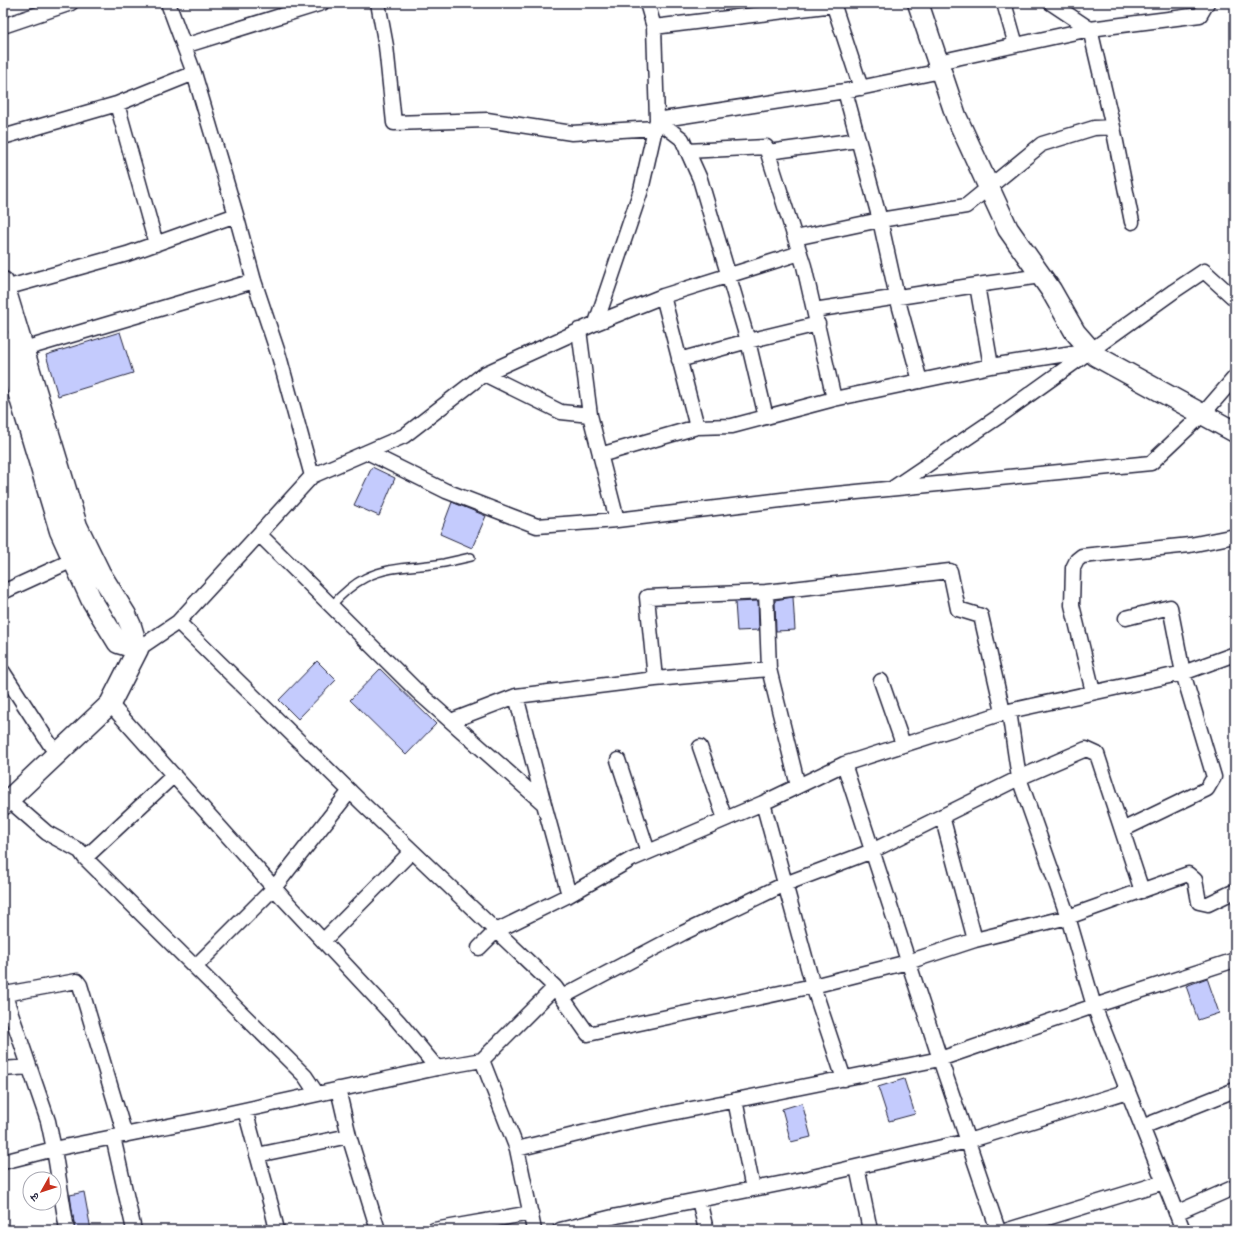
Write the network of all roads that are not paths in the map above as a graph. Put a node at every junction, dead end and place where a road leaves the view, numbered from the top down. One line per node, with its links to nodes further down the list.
1 (71, 3): 11 (street)
2 (168, 3): 15 (street)
3 (322, 3): 15 (street)
4 (378, 3): 21 (street)
5 (648, 3): 12 (street)
6 (918, 3): 16 (street)
7 (1004, 3): 14 (street)
8 (1051, 3): 13 (street)
9 (1207, 3): 13 (street)
10 (833, 4): 12 (street); 18 (street)
11 (3, 26)
12 (654, 26): 21 (street)
13 (1090, 28): 14 (street); 22 (street)
14 (1016, 45): 16 (street)
15 (184, 46): 17 (street)
16 (939, 66): 18 (street); 27 (street)
17 (194, 73): 20 (street); 28 (street)
18 (861, 88): 19 (street)
19 (845, 91): 21 (street); 24 (street)
20 (117, 104): 23 (street); 32 (street)
21 (656, 124): 25 (street); 43 (street)
22 (1113, 127): 27 (street); 30 (street)
23 (3, 137)
24 (858, 140): 26 (street); 29 (street)
25 (688, 151): 26 (street); 34 (street)
26 (768, 152): 31 (street)
27 (989, 187): 29 (street); 35 (street)
28 (236, 215): 32 (street); 36 (street)
29 (880, 220): 31 (street); 40 (street)
30 (1132, 222)
31 (795, 238): 33 (street)
32 (156, 244): 38 (street)
33 (800, 253): 34 (street); 42 (street)
34 (729, 275): 39 (street); 46 (street)
35 (1041, 276): 37 (street); 49 (street)
36 (254, 281): 48 (street); 63 (street)
37 (977, 284): 40 (street); 51 (street)
38 (4, 285): 48 (street)
39 (663, 296): 43 (street); 50 (street)
40 (898, 297): 42 (street); 54 (street)
41 (1235, 299): 49 (street)
42 (814, 310): 44 (street)
43 (596, 323): 45 (street)
44 (818, 324): 46 (street); 55 (street)
45 (579, 330): 52 (street); 57 (street)
46 (748, 340): 50 (street); 58 (street)
47 (3, 342): 69 (street)
48 (24, 349): 75 (street)
49 (1091, 350): 51 (street); 56 (street); 64 (street)
50 (679, 360): 59 (street)
51 (991, 366): 54 (street)
52 (484, 374): 57 (street); 61 (street)
53 (1235, 377): 56 (street)
54 (920, 381): 55 (street)
55 (834, 399): 58 (street)
56 (1203, 414): 60 (street); 64 (street)
57 (590, 415): 62 (street)
58 (766, 417): 59 (street)
59 (697, 427): 62 (street)
60 (1235, 432)
61 (368, 452): 63 (street); 65 (street)
62 (600, 455): 65 (street)
63 (312, 476): 66 (street)
64 (891, 489): 65 (street)
65 (617, 520)
66 (258, 534): 72 (street); 74 (street)
67 (1235, 536): 82 (street)
68 (471, 557): 72 (lane)
69 (73, 560): 70 (street); 75 (street)
70 (3, 592)
71 (766, 592): 77 (street); 80 (street); 85 (street)
72 (331, 606): 86 (street)
73 (1126, 618): 78 (street)
74 (178, 622): 75 (street); 95 (street)
75 (138, 649): 84 (street)
76 (1235, 654): 78 (street)
77 (769, 669): 80 (street); 94 (street)
78 (1183, 673): 82 (street); 101 (street)
79 (4, 676): 88 (street)
80 (655, 679): 83 (street)
81 (881, 681): 87 (street)
82 (1093, 692): 85 (street)
83 (516, 696): 86 (street); 98 (street)
84 (113, 700): 88 (street); 92 (street); 96 (street)
85 (1006, 711): 87 (street); 93 (street)
86 (451, 721): 98 (street)
87 (903, 744): 91 (street)
88 (51, 746): 96 (street)
89 (700, 747): 100 (street)
90 (618, 760): 104 (street)
91 (844, 764): 94 (street); 103 (street)
92 (174, 775): 105 (street); 107 (street)
93 (1019, 778): 99 (street); 101 (street); 111 (street)
94 (798, 786): 97 (street)
95 (350, 791): 102 (street); 107 (street)
96 (5, 798): 105 (street)
97 (763, 803): 100 (street); 106 (street)
98 (544, 804): 110 (street)
99 (942, 816): 103 (street); 113 (street)
100 (725, 819): 104 (street)
101 (1122, 830): 108 (street)
102 (412, 851): 112 (street); 114 (street)
103 (872, 851): 106 (street); 117 (street)
104 (648, 852): 110 (street)
105 (85, 858): 118 (street)
106 (785, 884): 119 (street); 121 (street)
107 (274, 888): 114 (street); 118 (street)
108 (1142, 891): 109 (street); 111 (street)
109 (1235, 891)
110 (569, 895): 112 (street)
111 (1068, 917): 113 (street); 122 (street)
112 (496, 931): 115 (street); 121 (street)
113 (975, 940): 117 (street)
114 (323, 941): 126 (street)
115 (479, 948)
116 (1235, 960): 122 (street)
117 (908, 962): 119 (street); 124 (street)
118 (195, 967): 132 (street)
119 (813, 986): 121 (street); 128 (street)
120 (4, 992): 125 (street); 136 (street)
121 (559, 992): 123 (street)
122 (1094, 1006): 124 (street); 131 (street)
123 (482, 1060): 126 (street); 140 (street)
124 (940, 1060): 128 (street); 138 (street)
125 (29, 1067): 127 (street); 139 (street)
126 (437, 1068): 129 (street)
127 (3, 1069)
128 (844, 1079): 133 (street)
129 (338, 1089): 132 (street); 137 (street)
130 (1235, 1090): 135 (street)
131 (1128, 1091): 135 (street); 138 (street)
132 (317, 1094): 134 (street)
133 (735, 1100): 140 (street); 146 (street)
134 (245, 1110): 136 (street); 141 (street)
135 (1142, 1127): 144 (street)
136 (119, 1136): 139 (street); 151 (street)
137 (349, 1136): 141 (street); 153 (street)
138 (968, 1141): 143 (street); 159 (street)
139 (54, 1149): 142 (street); 150 (street)
140 (517, 1149): 148 (street)
141 (257, 1155): 152 (street)
142 (3, 1162)
143 (857, 1167): 146 (street); 158 (street)
144 (1164, 1182): 149 (street); 160 (street)
145 (1235, 1188): 149 (street)
146 (753, 1189): 147 (street)
147 (699, 1200): 156 (street); 157 (street)
148 (531, 1213): 154 (street); 155 (street)
149 (1176, 1213): 161 (street)
150 (67, 1230)
151 (134, 1230)
152 (277, 1230)
153 (378, 1230)
154 (434, 1230)
155 (534, 1230)
156 (560, 1230)
157 (706, 1230)
158 (870, 1230)
159 (998, 1230)
160 (1008, 1230)
161 (1183, 1230)

